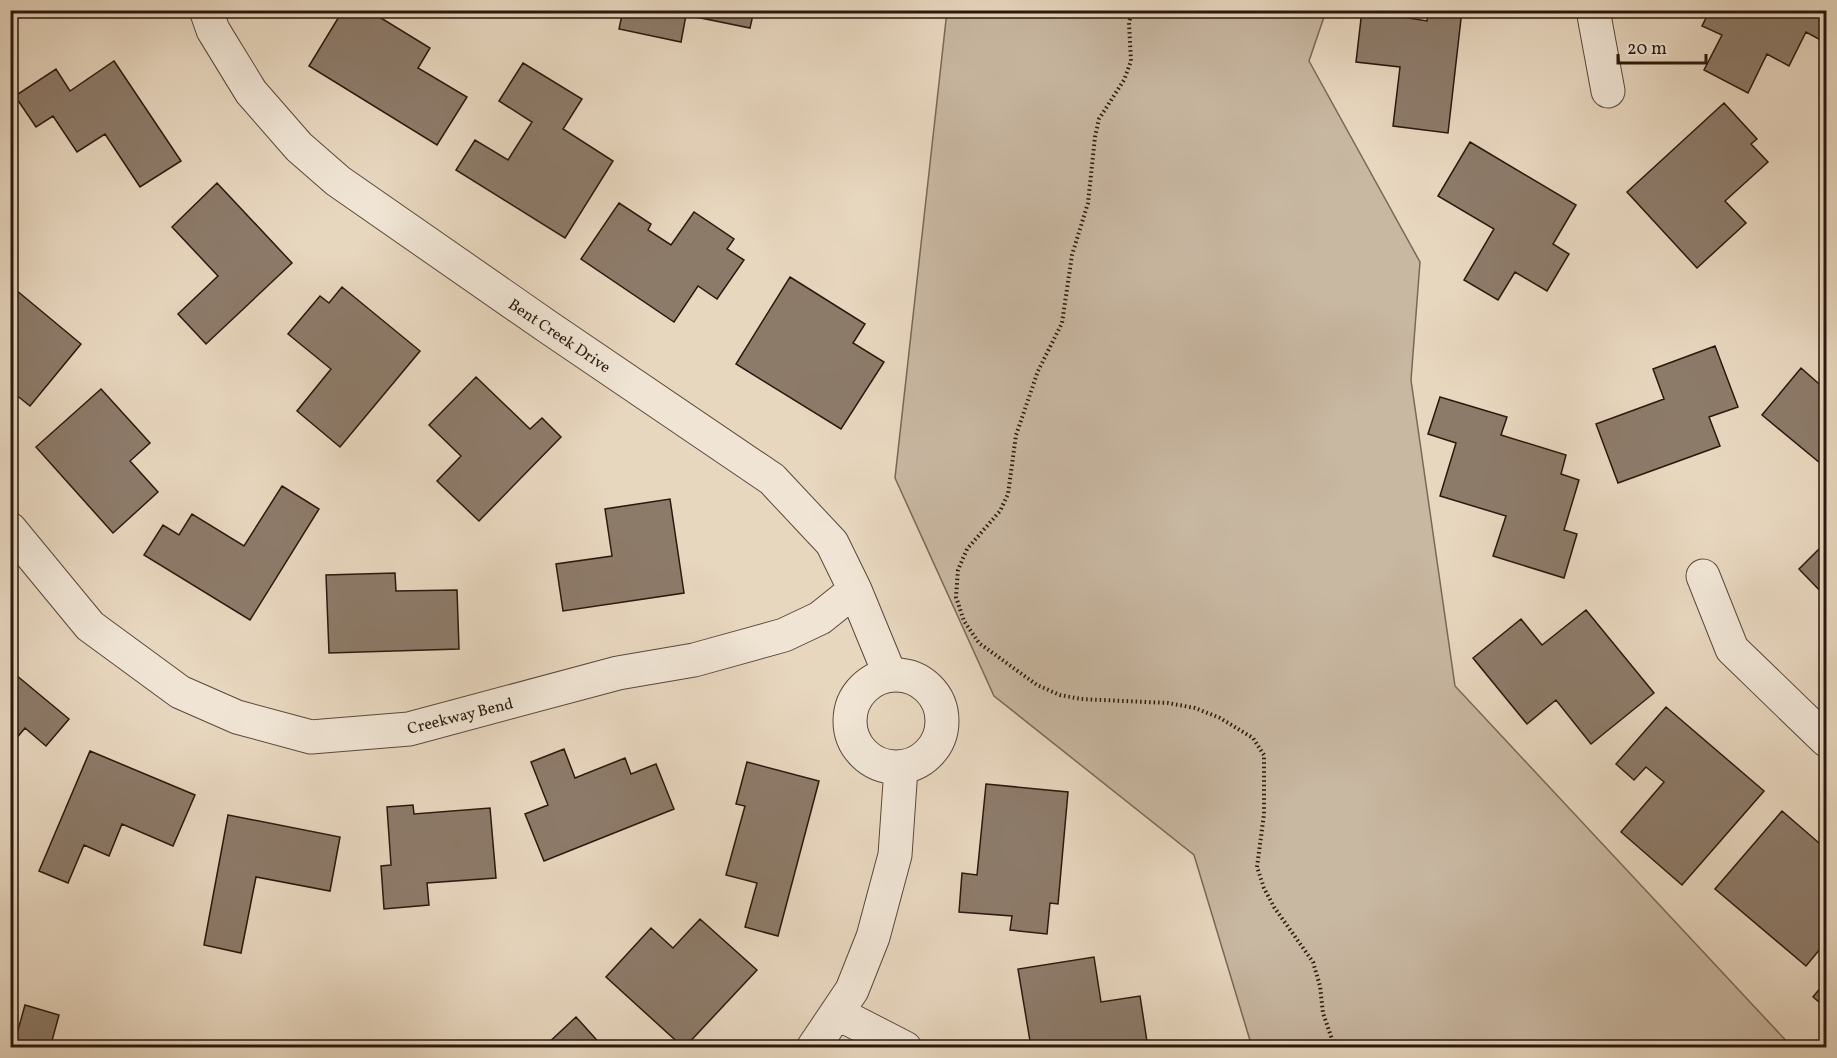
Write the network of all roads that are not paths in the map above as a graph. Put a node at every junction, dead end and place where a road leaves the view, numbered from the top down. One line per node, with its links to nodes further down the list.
1 (206, 10): 6 (street, Bent Creek Drive)
2 (1593, 10): 3 (street)
3 (1608, 91)
4 (10, 529): 6 (street, Creekway Bend)
5 (1703, 576): 8 (street)
6 (855, 591): 7 (street, Bent Creek Drive)
7 (890, 675): 9 (street); 9 (street)
8 (1827, 740)
9 (901, 768): 10 (street)
10 (837, 1013): 11 (street); 12 (street)
11 (813, 1047)
12 (905, 1047)

